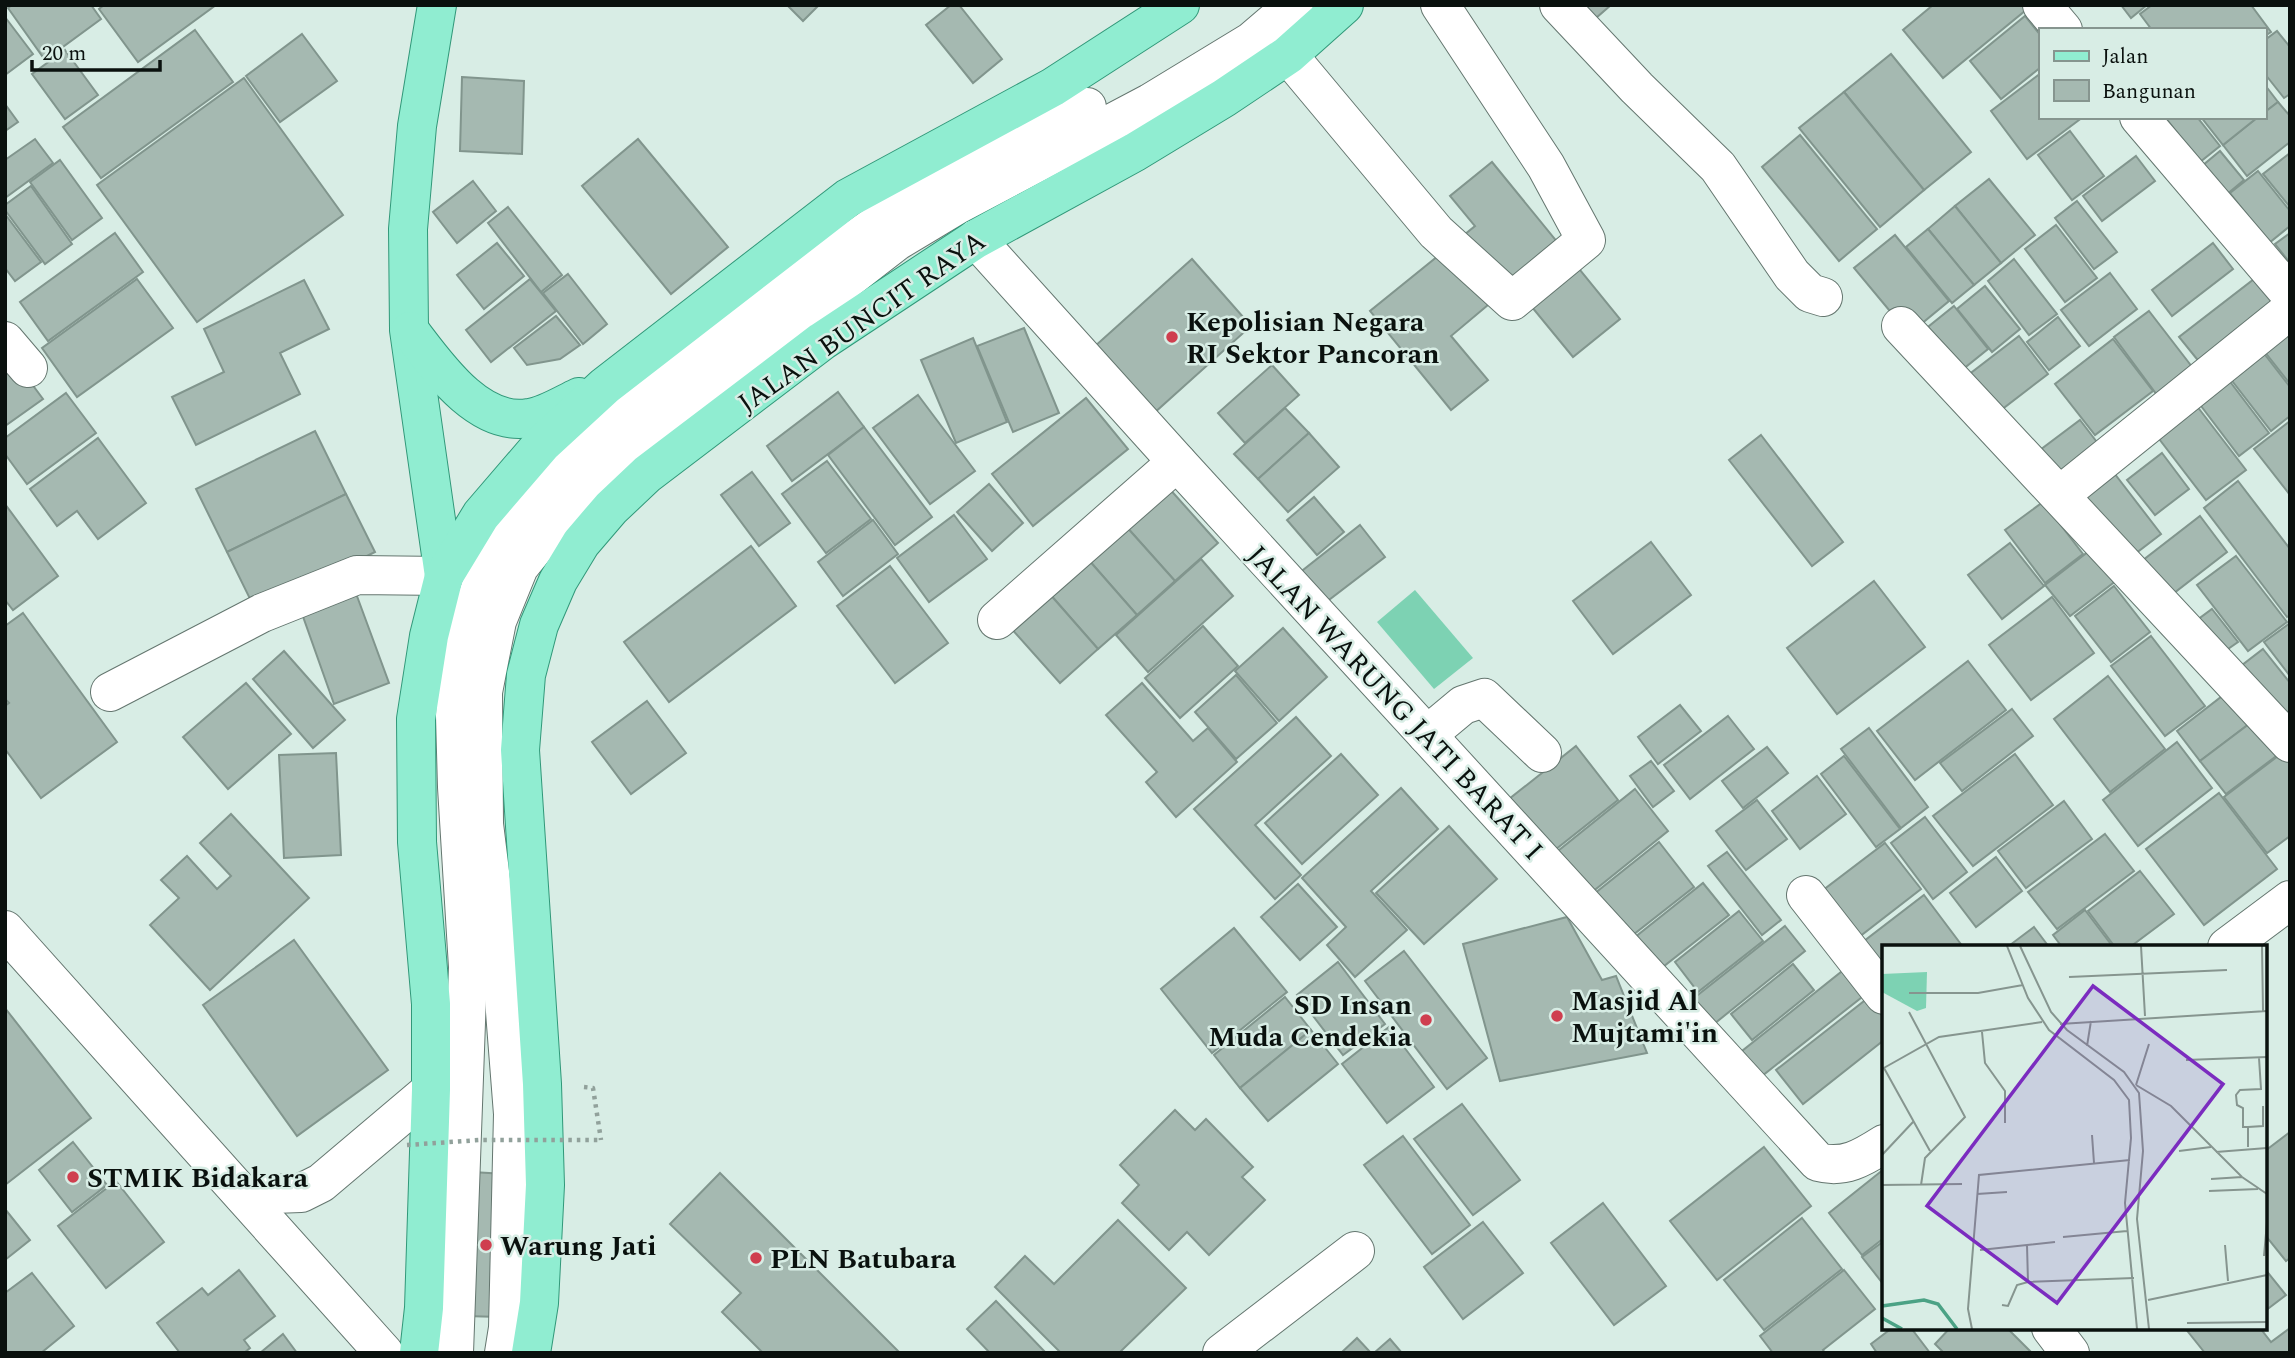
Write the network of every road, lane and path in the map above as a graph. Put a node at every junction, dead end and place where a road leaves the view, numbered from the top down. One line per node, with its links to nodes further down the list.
1 (437, 5): 17 (main road)
2 (1180, 5): 18 (main road)
3 (1256, 5): 41 (street)
4 (1294, 5): 42 (street)
5 (1344, 5): 10 (main road, JALAN BUNCIT RAYA)
6 (1440, 5): 10 (street)
7 (1559, 5): 14 (street)
8 (2042, 5): 9 (street)
9 (2061, 28)
10 (1288, 55): 12 (main road, JALAN BUNCIT RAYA)
11 (2141, 119): 13 (street)
12 (976, 239): 19 (street, JALAN WARUNG JATI BARAT I); 43 (main road, JALAN BUNCIT RAYA)
13 (2290, 294)
14 (1824, 297)
15 (2290, 310): 20 (street)
16 (1901, 326): 20 (street)
17 (409, 330): 18 (main road); 21 (main road)
18 (605, 386): 21 (main road)
19 (1177, 462): 22 (street); 24 (street, JALAN WARUNG JATI BARAT I)
20 (2060, 495): 25 (street)
21 (444, 576): 23 (street); 32 (main road)
22 (997, 620)
23 (110, 692)
24 (1427, 735): 26 (street); 35 (street, JALAN WARUNG JATI BARAT I)
25 (2290, 743)
26 (1542, 753)
27 (1805, 895): 31 (street)
28 (2290, 900): 30 (street)
29 (5, 930): 36 (street)
30 (2230, 945)
31 (1882, 992)
32 (432, 1090): 36 (street); 40 (main road)
33 (601, 1140): 34 (path, bridge)
34 (407, 1145)
35 (1882, 1145)
36 (243, 1195): 39 (street)
37 (1355, 1251): 44 (street)
38 (2053, 1330): 45 (street)
39 (384, 1353)
40 (419, 1353)
41 (454, 1353)
42 (503, 1353)
43 (531, 1353)
44 (1222, 1353)
45 (2070, 1353)

